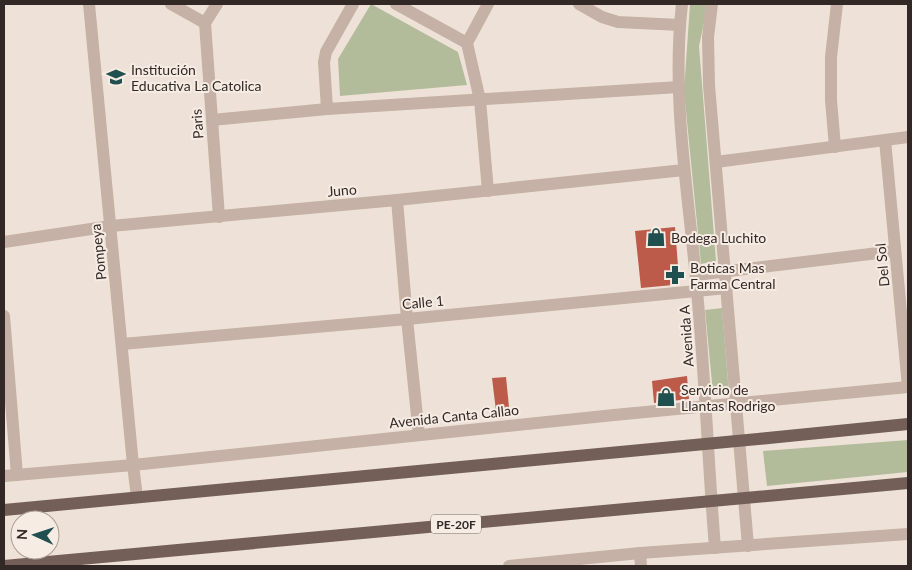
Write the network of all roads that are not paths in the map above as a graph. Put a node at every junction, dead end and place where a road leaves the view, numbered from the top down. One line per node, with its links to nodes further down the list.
1 (89, 4): 26 (street, Pompeya)
2 (170, 4): 11 (street)
3 (216, 4): 11 (street)
4 (353, 4): 16 (street)
5 (396, 4): 13 (street)
6 (488, 4): 13 (street)
7 (579, 4): 12 (street)
8 (682, 4): 12 (street, Avenida A)
9 (712, 4): 21 (street)
10 (837, 4): 20 (street)
11 (205, 22): 17 (street, Paris)
12 (680, 25): 14 (street, Avenida A)
13 (467, 43): 15 (street)
14 (679, 87): 15 (street); 22 (street, Avenida A)
15 (480, 100): 16 (street); 23 (street)
16 (327, 110): 17 (street)
17 (212, 120): 25 (street, Paris)
18 (908, 137): 19 (street)
19 (885, 140): 20 (street); 28 (street, Del Sol)
20 (835, 146): 21 (street)
21 (716, 162): 29 (street)
22 (684, 170): 23 (street, Juno); 30 (street, Avenida A)
23 (488, 190): 24 (street, Juno)
24 (396, 200): 25 (street, Juno); 34 (street)
25 (219, 217): 26 (street, Juno)
26 (111, 226): 27 (street, Juno); 35 (street, Pompeya)
27 (4, 242)
28 (896, 251): 29 (street); 36 (street, Del Sol)
29 (725, 271): 30 (street); 31 (street)
30 (696, 275): 32 (street, Avenida A)
31 (727, 288): 32 (street, Calle 1); 37 (street)
32 (698, 291): 34 (street, Calle 1); 38 (street, Avenida A)
33 (4, 316): 44 (street)
34 (406, 319): 35 (street, Calle 1); 40 (street)
35 (122, 344): 43 (street, Pompeya)
36 (908, 387): 37 (street, Avenida Canta Callao)
37 (736, 404): 38 (street, Avenida Canta Callao); 41 (street)
38 (706, 406): 40 (street, Avenida Canta Callao); 42 (street, Avenida A)
39 (908, 424): 41 (main road)
40 (419, 435): 43 (street, Avenida Canta Callao)
41 (740, 441): 42 (main road); 48 (street)
42 (708, 444): 47 (main road); 49 (street, Avenida A)
43 (133, 465): 44 (street, Avenida Canta Callao); 47 (street, Pompeya)
44 (17, 475): 45 (street, Avenida Canta Callao)
45 (4, 476)
46 (908, 483): 48 (main road, PE-20F)
47 (138, 497): 50 (main road)
48 (744, 498): 49 (main road, PE-20F); 52 (street)
49 (711, 501): 53 (street, Avenida A); 55 (main road, PE-20F)
50 (4, 510)
51 (908, 534): 52 (street)
52 (748, 546): 53 (street)
53 (715, 548): 54 (street)
54 (640, 553): 56 (street); 57 (street)
55 (4, 566)
56 (509, 566)
57 (641, 566)

